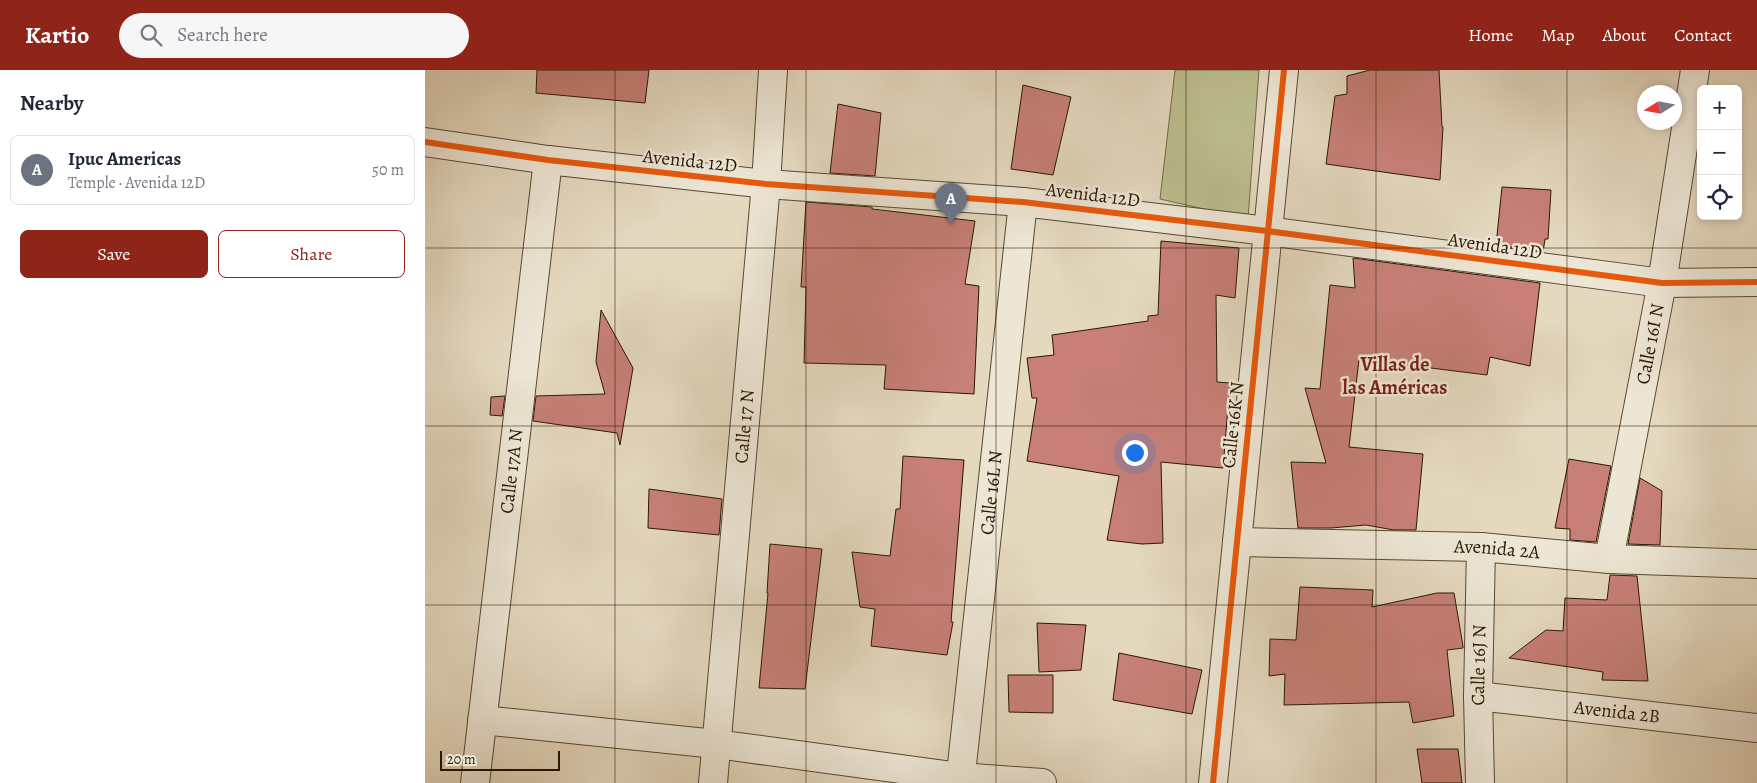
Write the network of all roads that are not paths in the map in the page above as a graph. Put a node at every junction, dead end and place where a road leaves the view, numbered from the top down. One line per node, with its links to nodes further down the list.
1 (773, 70): 6 (street, Calle 17 N)
2 (1284, 70): 8 (street, Calle 16K N)
3 (1695, 70): 10 (street, Calle 16I N)
4 (425, 142): 5 (street, Avenida 12D)
5 (547, 160): 6 (street, Avenida 12D); 16 (street, Calle 17A N)
6 (766, 184): 7 (street, Avenida 12D); 18 (street, Calle 17 N)
7 (1023, 202): 8 (street, Avenida 12D); 19 (street, Calle 16L N)
8 (1267, 231): 10 (street, Avenida 12D); 11 (street, Calle 16K N)
9 (1757, 282): 10 (street, Avenida 12D)
10 (1662, 283): 13 (street, Calle 16I N)
11 (1237, 542): 12 (street, Avenida 2A); 23 (street, Calle 16K N)
12 (1481, 547): 13 (street, Avenida 2A); 15 (street, Calle 16J N)
13 (1609, 559): 14 (street, Avenida 2A)
14 (1757, 564)
15 (1478, 696): 17 (street, Avenida 2B); 24 (street, Calle 16J N)
16 (482, 720): 18 (street); 20 (street, Calle 17A N)
17 (1757, 728)
18 (716, 744): 19 (street); 21 (street, Calle 17 N)
19 (960, 780): 22 (street)
20 (475, 783)
21 (713, 783)
22 (1042, 783)
23 (1213, 783)
24 (1480, 783)

